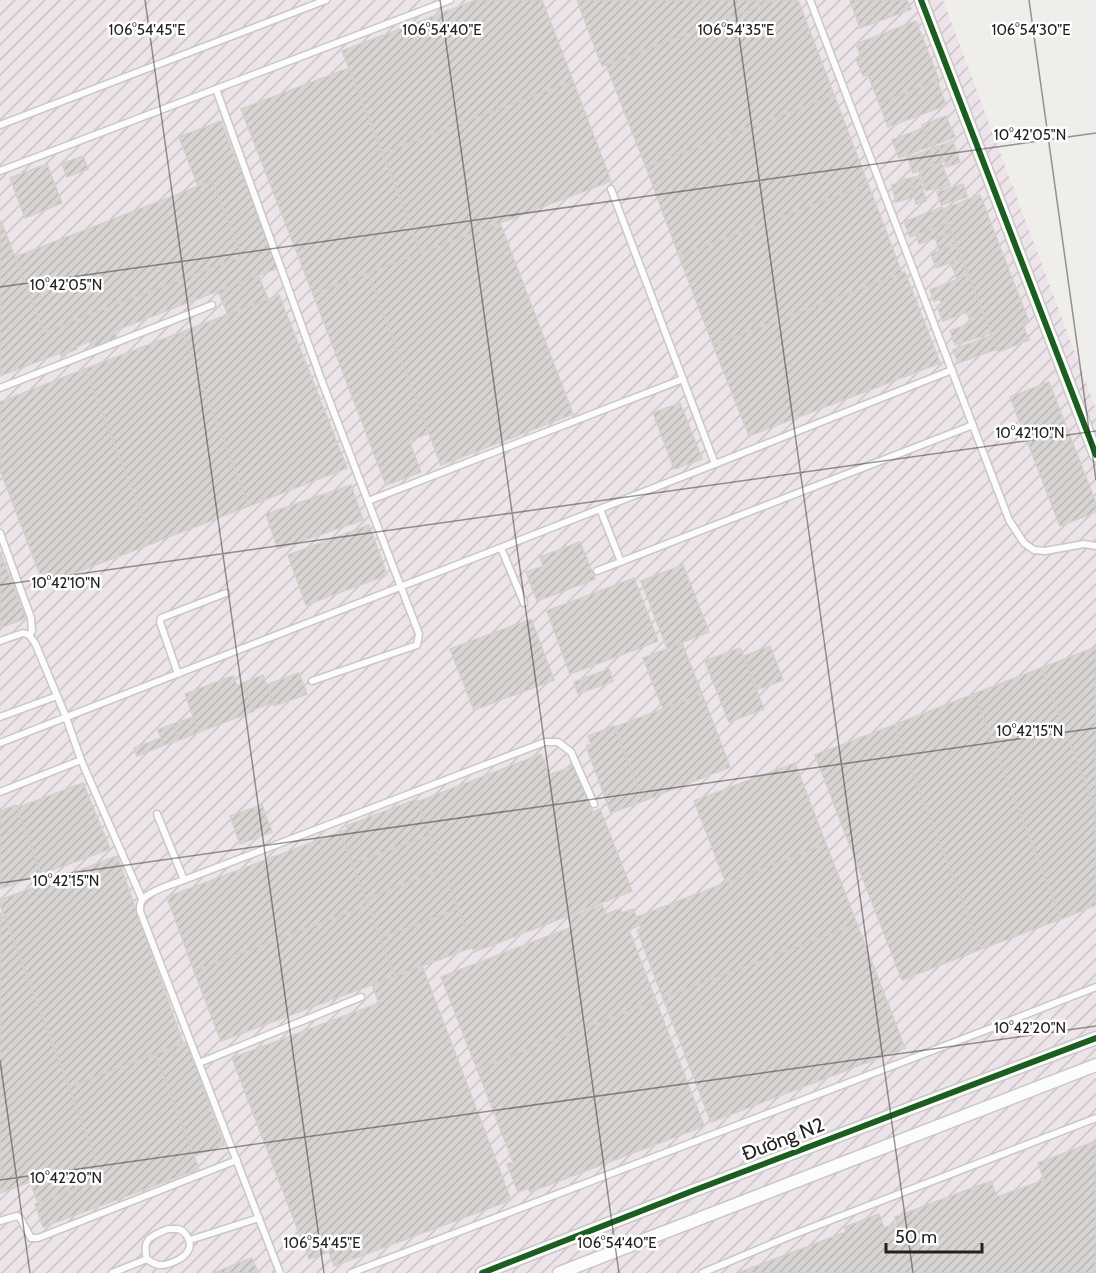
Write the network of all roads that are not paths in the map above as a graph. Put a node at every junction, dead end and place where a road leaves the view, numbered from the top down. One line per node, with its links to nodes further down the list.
1 (326, 0): 6 (lane)
2 (450, 0): 5 (lane)
3 (810, 0): 10 (lane)
4 (921, 0): 14 (street)
5 (216, 88): 7 (lane); 16 (lane)
6 (0, 124)
7 (0, 171)
8 (611, 189): 11 (lane)
9 (212, 305): 12 (lane)
10 (952, 370): 13 (lane); 15 (lane)
11 (683, 379): 15 (lane); 16 (lane)
12 (0, 388)
13 (973, 425): 19 (lane); 21 (lane)
14 (1096, 455)
15 (715, 464): 17 (lane)
16 (368, 501): 23 (lane)
17 (600, 509): 20 (lane); 21 (lane)
18 (0, 533): 26 (lane)
19 (1096, 546)
20 (501, 548): 23 (lane); 25 (lane)
21 (621, 562): 22 (lane)
22 (597, 571)
23 (402, 586): 28 (lane); 29 (lane)
24 (226, 593): 28 (lane)
25 (524, 603)
26 (29, 635): 27 (lane); 30 (lane)
27 (0, 641)
28 (178, 674): 32 (lane)
29 (312, 681)
30 (57, 696): 31 (lane); 32 (lane)
31 (0, 717)
32 (66, 717): 33 (lane); 34 (lane)
33 (0, 743)
34 (81, 760): 35 (lane); 39 (lane)
35 (0, 792)
36 (594, 804): 38 (lane)
37 (157, 814): 38 (lane)
38 (184, 880): 39 (lane)
39 (142, 899): 43 (lane)
40 (1096, 987): 53 (lane)
41 (361, 997): 43 (lane)
42 (1096, 1038): 54 (street, Đường N2)
43 (199, 1063): 46 (lane)
44 (1096, 1065): 55 (street)
45 (1096, 1118): 56 (lane)
46 (237, 1160): 47 (lane); 48 (lane)
47 (259, 1218): 49 (lane); 52 (lane)
48 (0, 1221)
49 (190, 1240): 50 (lane); 50 (lane)
50 (147, 1259): 51 (lane)
51 (112, 1273)
52 (280, 1273)
53 (351, 1273)
54 (482, 1273)
55 (559, 1273)
56 (702, 1273)

